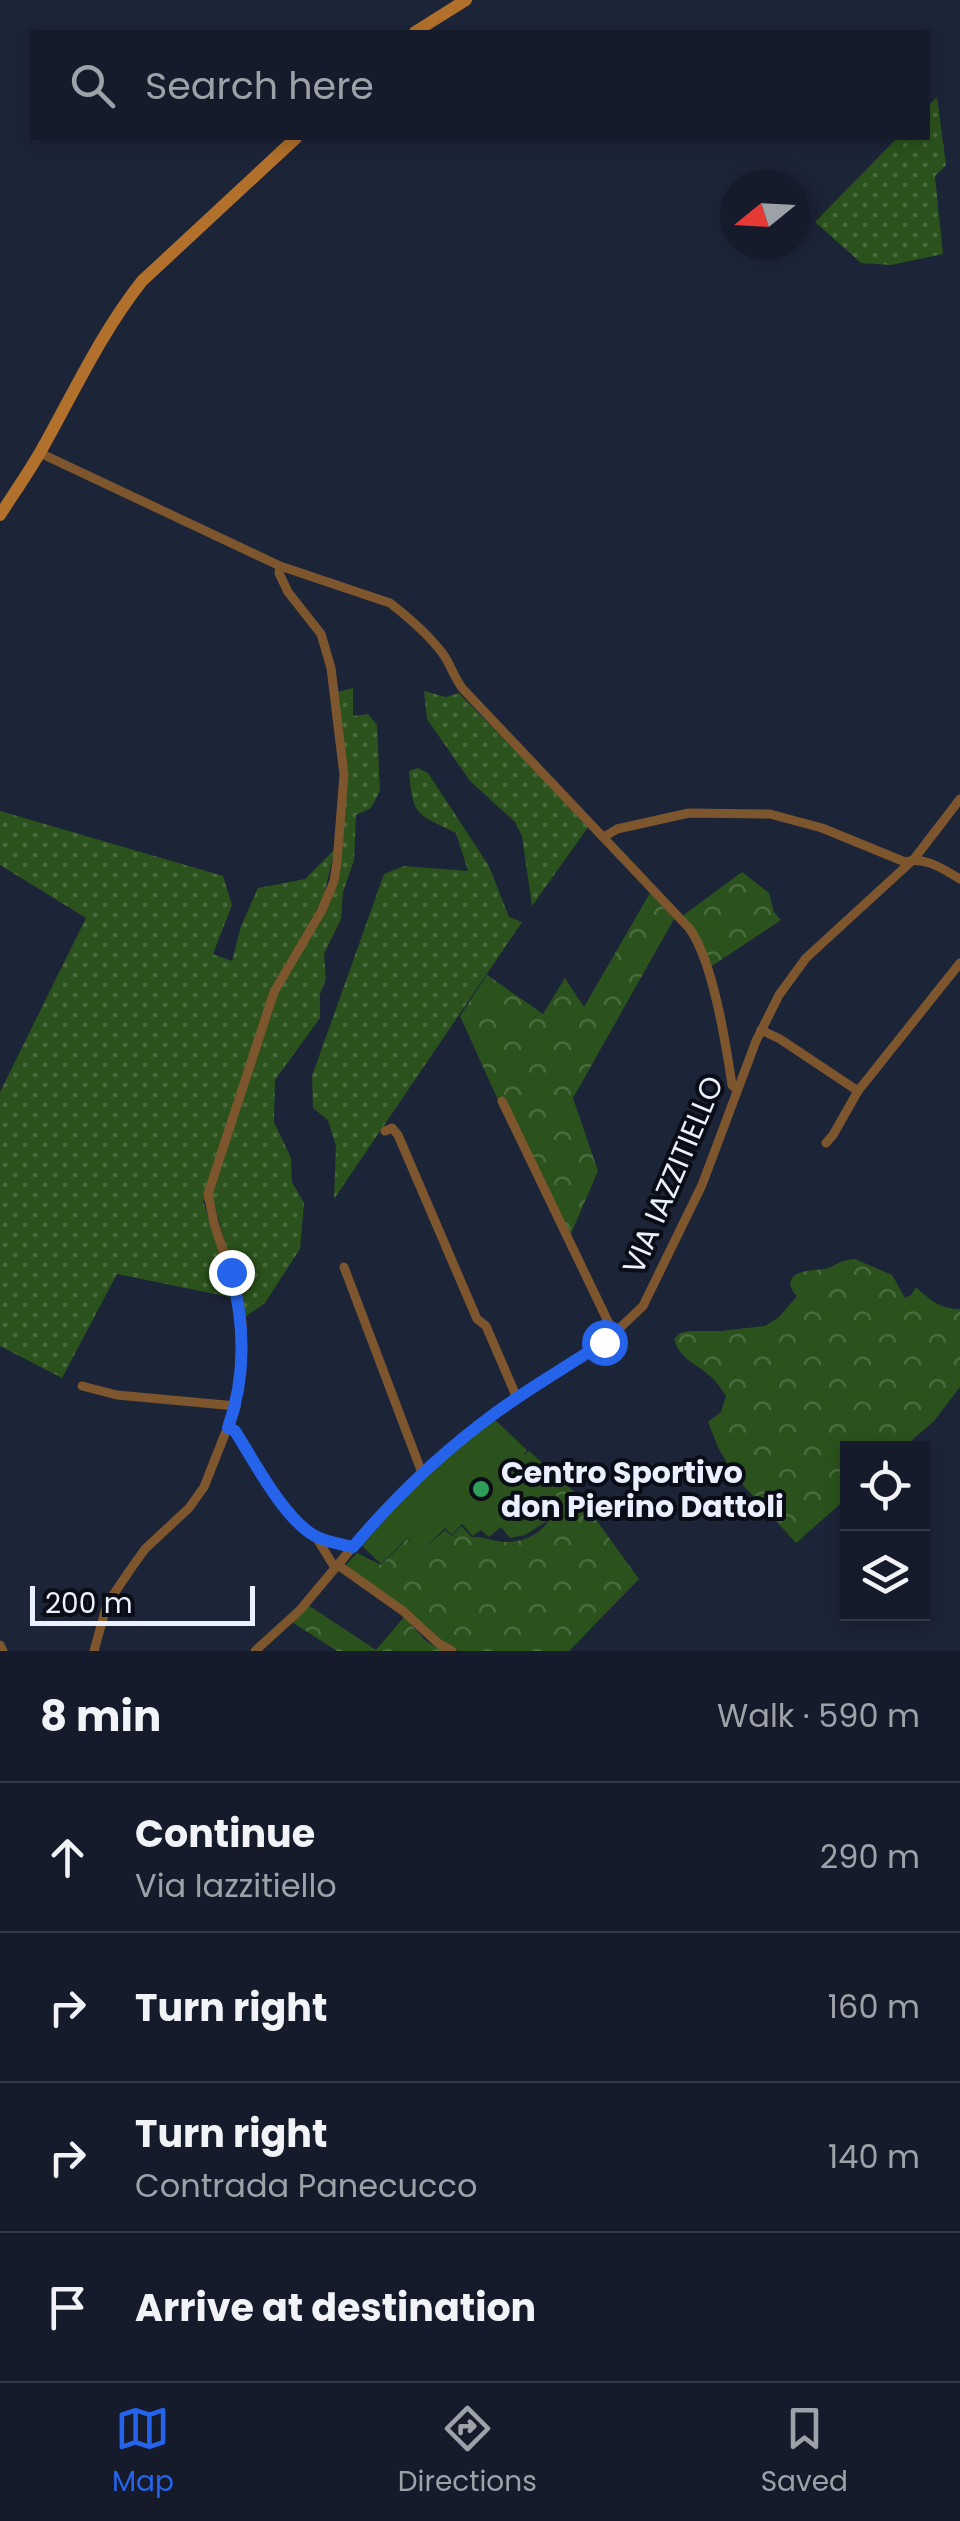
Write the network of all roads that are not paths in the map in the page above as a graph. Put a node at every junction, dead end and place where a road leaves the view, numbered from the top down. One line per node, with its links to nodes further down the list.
1 (466, 0): 2 (main road)
2 (419, 30)
3 (294, 140): 4 (main road)
4 (40, 454): 5 (main road); 6 (street)
5 (0, 516)
6 (280, 566): 8 (street); 22 (street)
7 (960, 799): 9 (street, VIA IAZZITIELLO)
8 (604, 837): 9 (street); 13 (street)
9 (914, 859): 10 (street); 12 (street, VIA IAZZITIELLO)
10 (960, 879)
11 (960, 963): 14 (street)
12 (761, 1030): 13 (street, VIA IAZZITIELLO); 14 (street)
13 (737, 1090): 19 (street, VIA IAZZITIELLO)
14 (858, 1092): 17 (street)
15 (502, 1101): 19 (street)
16 (385, 1131): 21 (street)
17 (826, 1143)
18 (344, 1267): 24 (street)
19 (614, 1334): 21 (street, VIA IAZZITIELLO)
20 (82, 1386): 22 (street)
21 (517, 1398): 24 (street, VIA IAZZITIELLO)
22 (236, 1406): 23 (street)
23 (228, 1428): 25 (street); 28 (street)
24 (422, 1472): 26 (street, VIA IAZZITIELLO)
25 (316, 1537): 26 (street); 27 (street)
26 (353, 1547): 27 (street, VIA IAZZITIELLO)
27 (337, 1566): 29 (street, VIA IAZZITIELLO); 30 (street)
28 (94, 1651)
29 (255, 1651)
30 (452, 1651)

